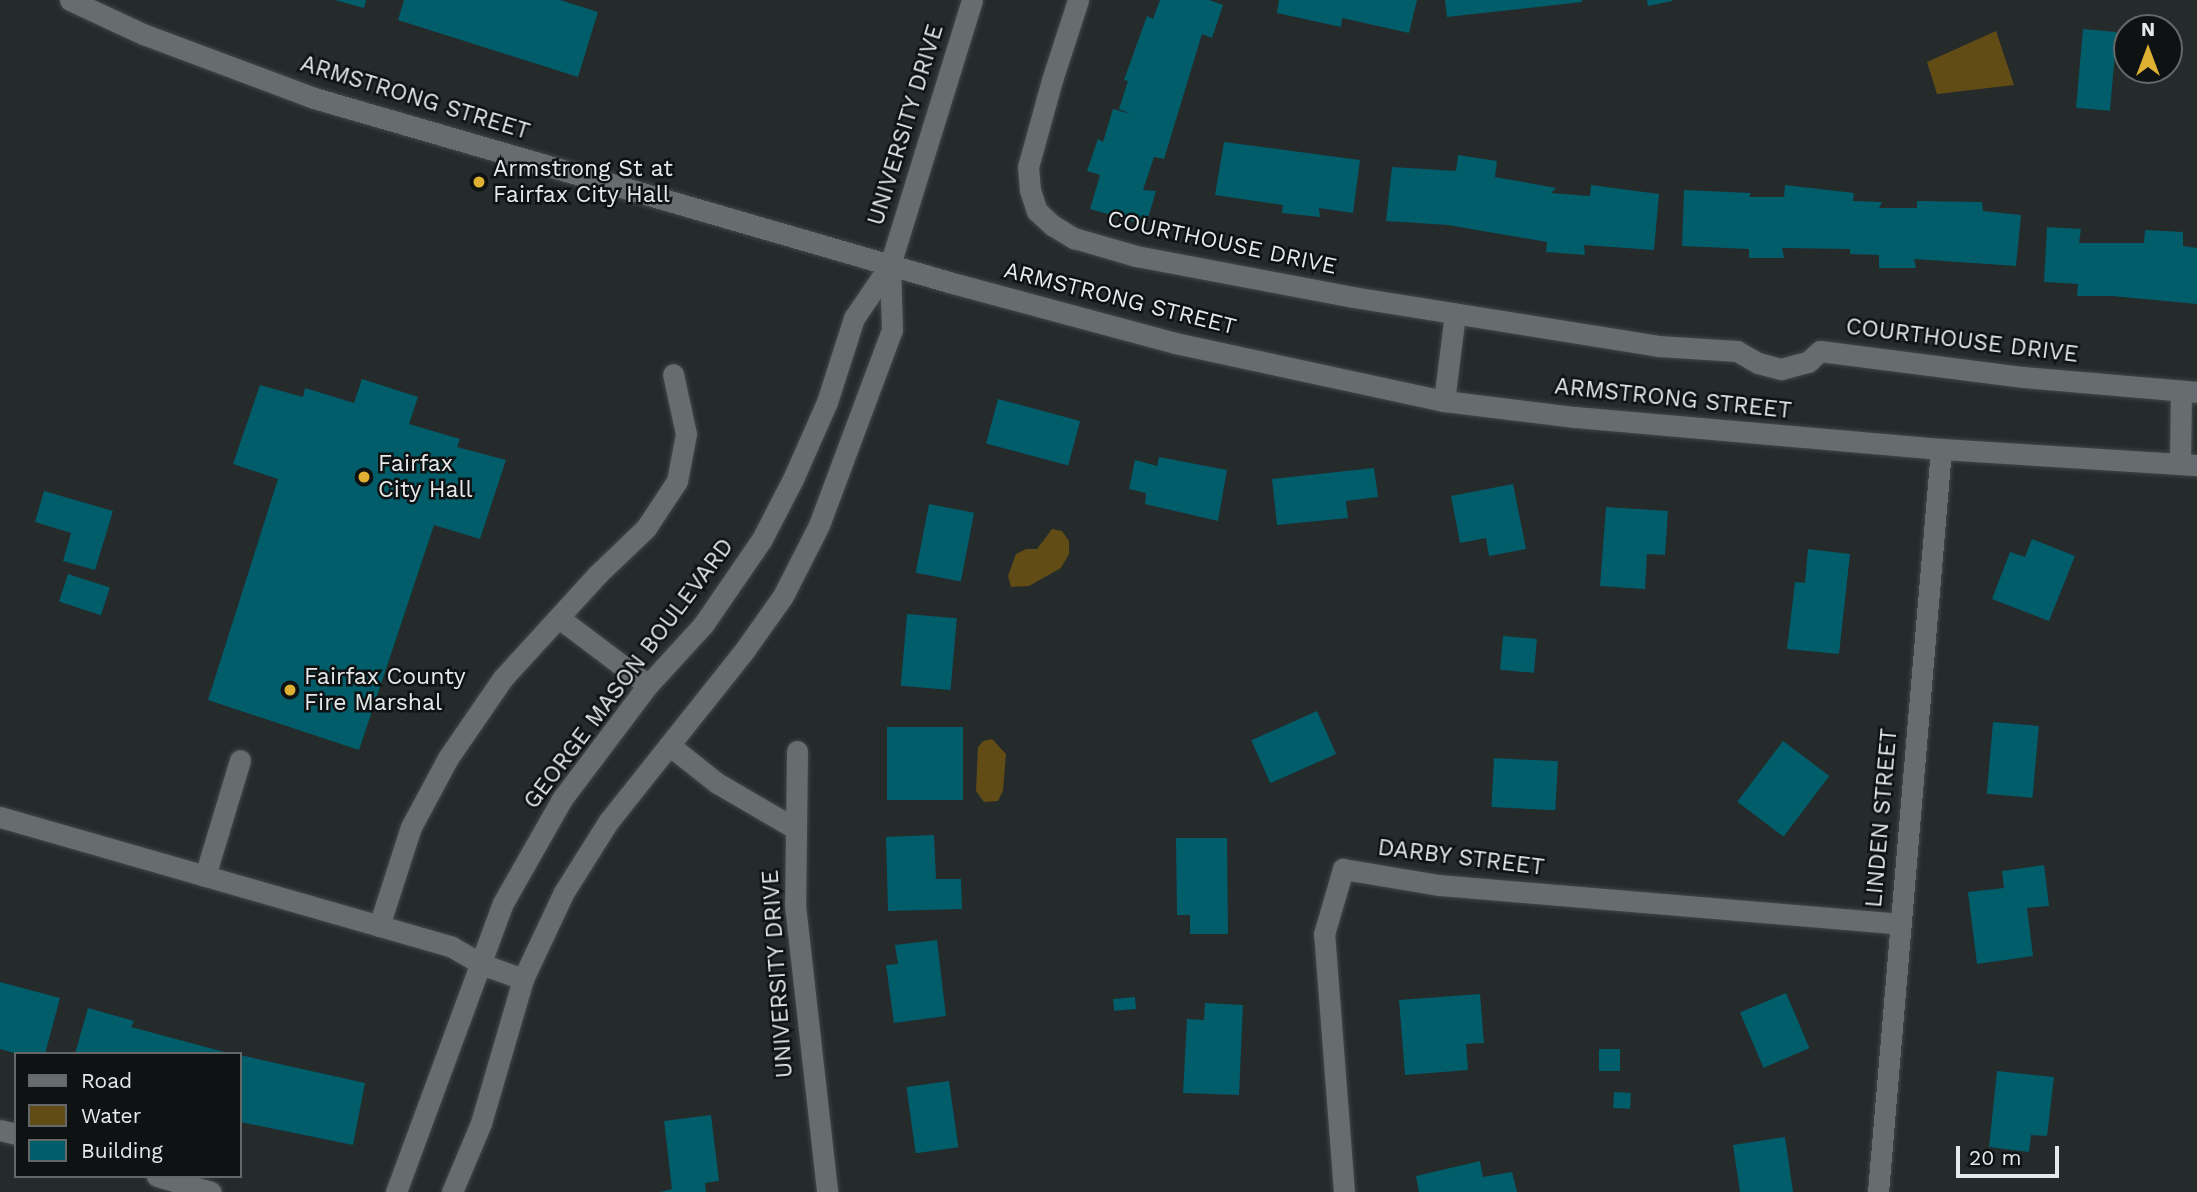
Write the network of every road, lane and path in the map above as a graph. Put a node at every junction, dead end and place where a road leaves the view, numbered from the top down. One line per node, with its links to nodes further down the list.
1 (70, 0): 4 (street, ARMSTRONG STREET)
2 (972, 0): 4 (street, UNIVERSITY DRIVE)
3 (1078, 0): 5 (street, COURTHOUSE DRIVE)
4 (890, 265): 8 (street, ARMSTRONG STREET); 12 (street, GEORGE MASON BOULEVARD); 13 (street)
5 (1455, 314): 7 (street, COURTHOUSE DRIVE); 8 (street)
6 (673, 373): 11 (street)
7 (2189, 391): 10 (street, COURTHOUSE DRIVE)
8 (1444, 401): 9 (street, ARMSTRONG STREET)
9 (1941, 449): 10 (street, ARMSTRONG STREET); 19 (street, LINDEN STREET)
10 (2188, 464)
11 (559, 618): 12 (street); 20 (street)
12 (648, 685): 21 (street, GEORGE MASON BOULEVARD)
13 (668, 745): 17 (street); 22 (street)
14 (797, 751): 17 (street, UNIVERSITY DRIVE)
15 (240, 760): 18 (street)
16 (0, 817): 18 (street)
17 (796, 829): 27 (street, UNIVERSITY DRIVE)
18 (205, 876): 20 (street)
19 (1899, 924): 28 (street, DARBY STREET); 29 (street, LINDEN STREET)
20 (379, 926): 21 (street)
21 (481, 964): 22 (street); 25 (street, GEORGE MASON BOULEVARD)
22 (523, 979): 26 (street)
23 (165, 1178): 24 (street)
24 (211, 1192)
25 (396, 1192)
26 (452, 1192)
27 (827, 1192)
28 (1344, 1192)
29 (1878, 1192)

